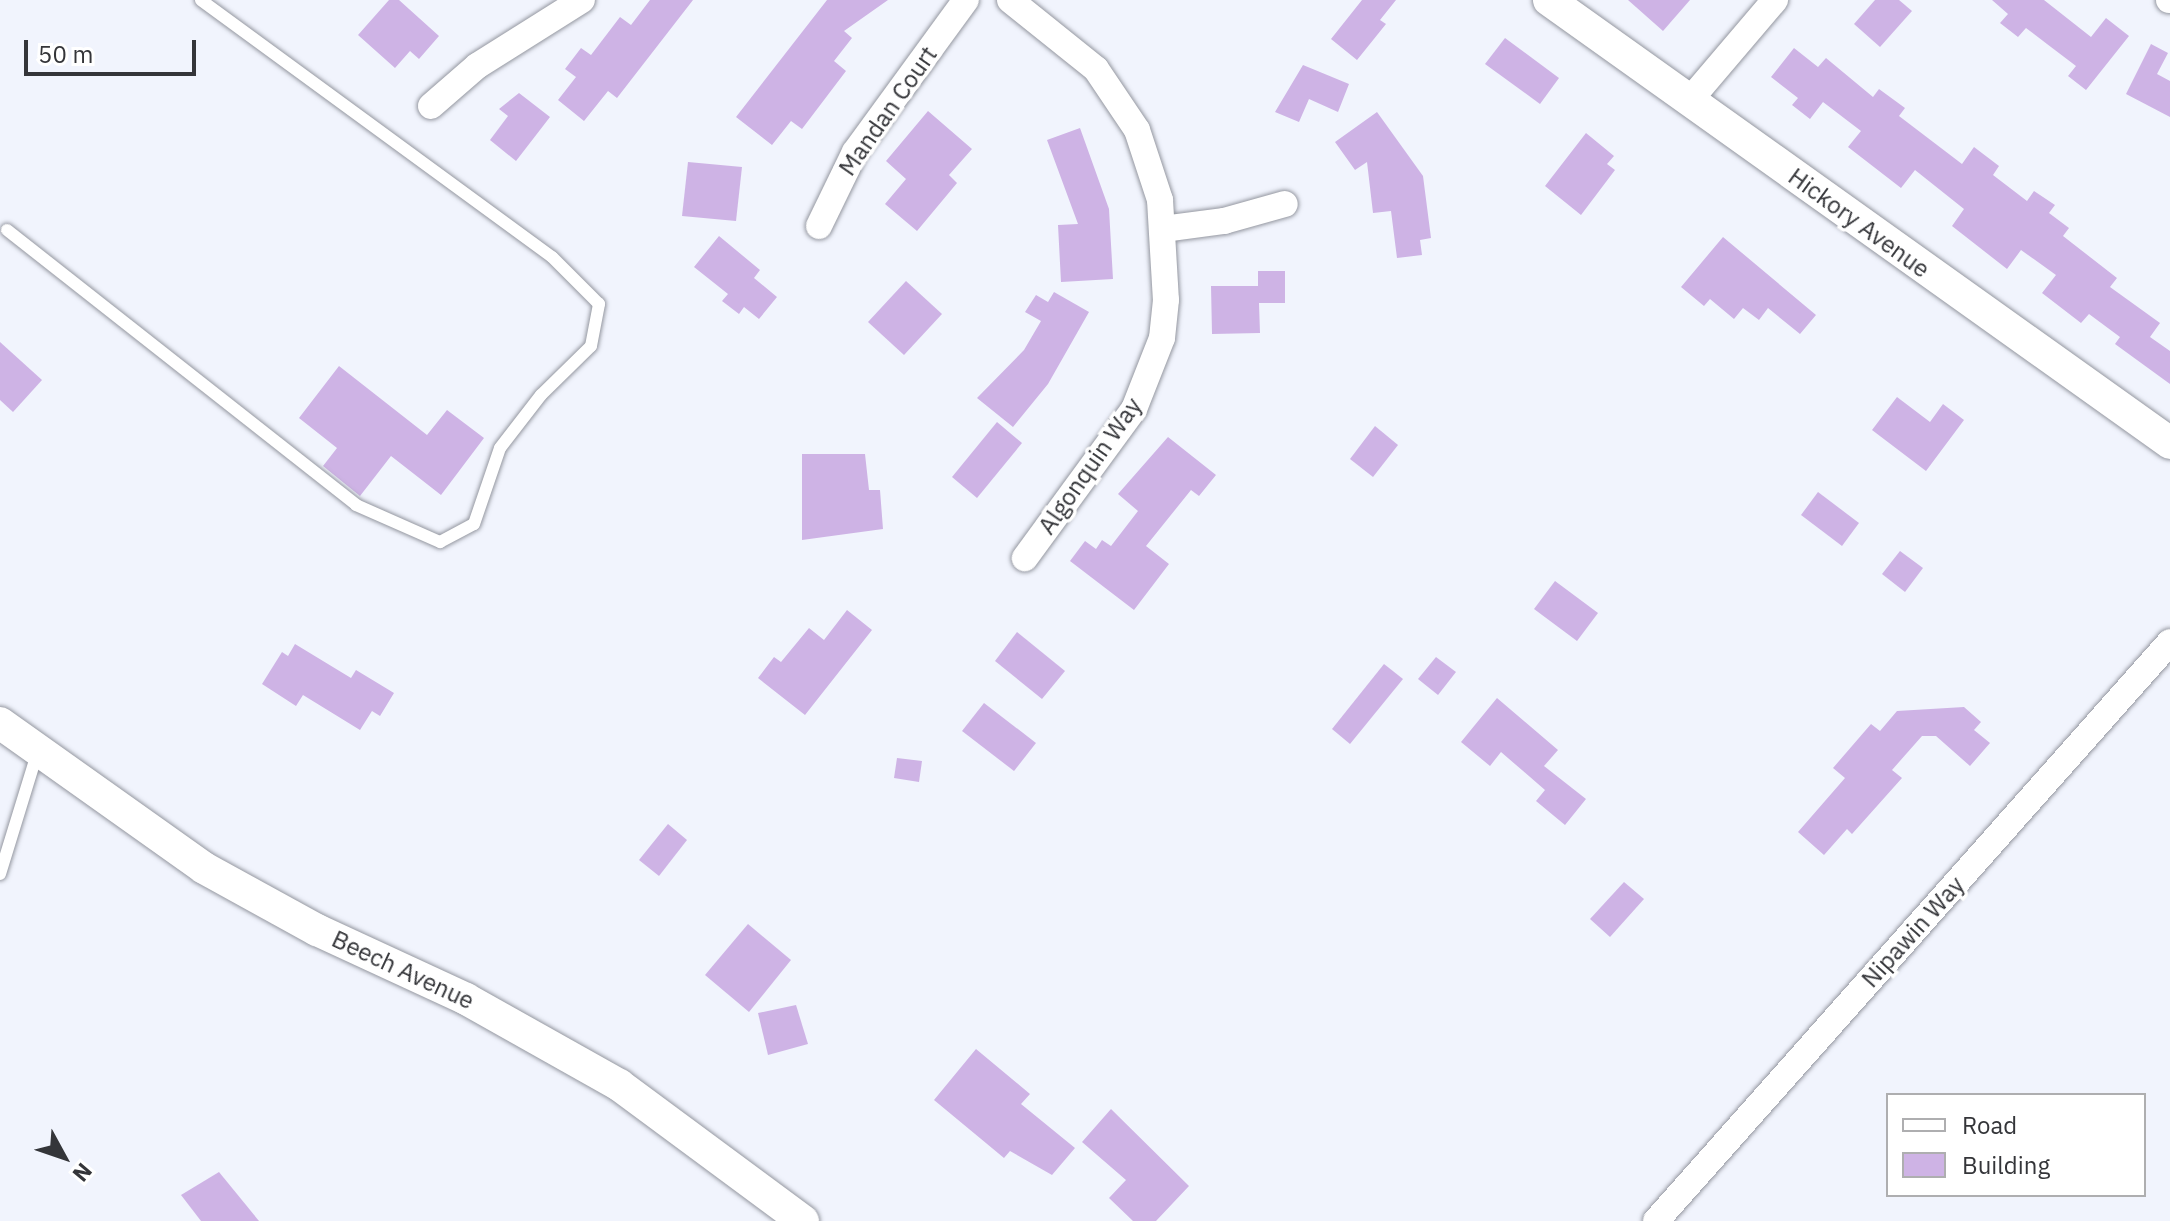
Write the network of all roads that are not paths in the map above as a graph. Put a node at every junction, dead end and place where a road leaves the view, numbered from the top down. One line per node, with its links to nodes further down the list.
1 (201, 0): 12 (lane)
2 (582, 0): 8 (street)
3 (966, 0): 10 (street, Mandan Court)
4 (1010, 0): 11 (street, Algonquin Way)
5 (1549, 0): 7 (street, Hickory Avenue)
6 (1775, 0): 7 (street)
7 (1689, 101): 13 (street, Hickory Avenue)
8 (431, 106)
9 (1285, 204): 11 (street)
10 (819, 226)
11 (1163, 229): 14 (street, Algonquin Way)
12 (7, 230)
13 (2170, 443)
14 (1025, 558)
15 (2170, 642): 20 (street, Nipawin Way)
16 (0, 723): 17 (street, Beech Avenue)
17 (38, 751): 18 (lane); 19 (street, Beech Avenue)
18 (0, 874)
19 (803, 1221)
20 (1656, 1221)

